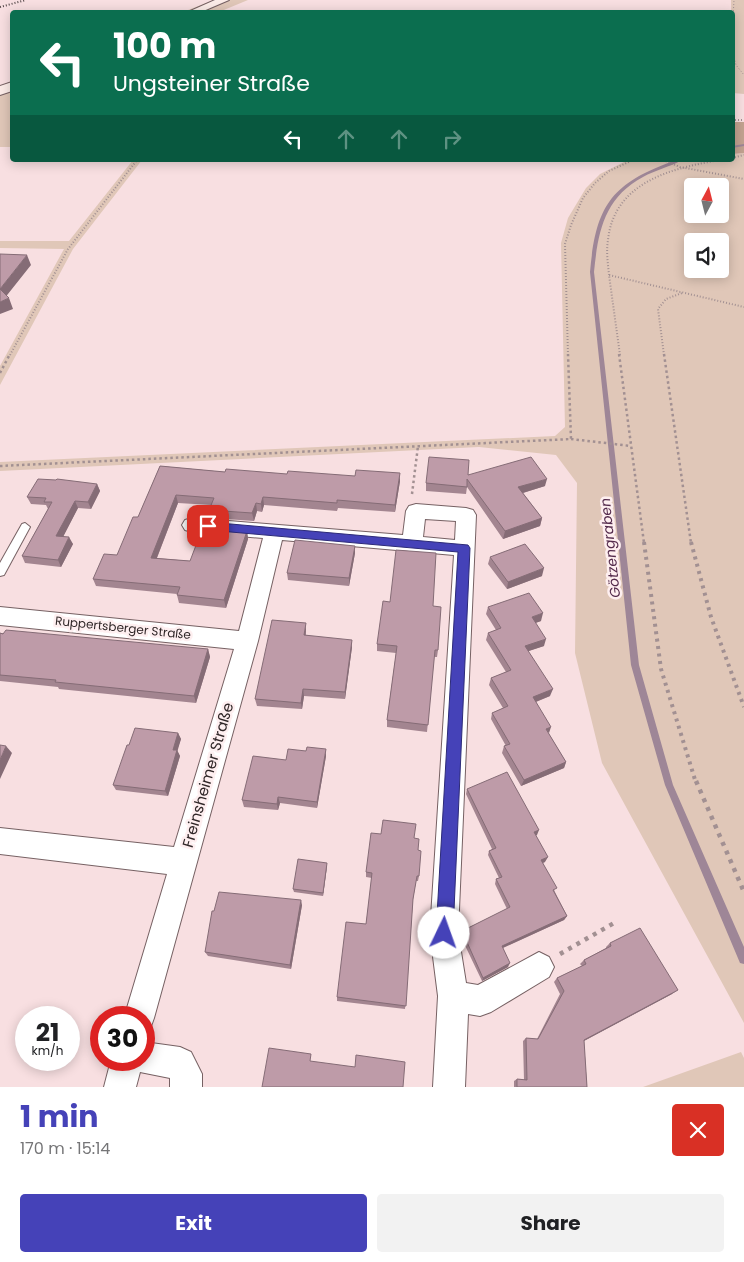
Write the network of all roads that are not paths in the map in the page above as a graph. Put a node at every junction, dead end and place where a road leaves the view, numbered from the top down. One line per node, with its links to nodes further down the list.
1 (224, 0): 2 (main road)
2 (198, 10)
3 (192, 524): 5 (street)
4 (25, 527): 8 (lane)
5 (274, 532): 6 (street); 10 (street, Freinsheimer Straße)
6 (412, 543): 7 (street); 7 (street)
7 (464, 548): 14 (street)
8 (0, 572)
9 (0, 616): 10 (street, Ruppertsberger Straße)
10 (246, 641): 12 (street, Freinsheimer Straße)
11 (0, 841): 12 (street)
12 (184, 862): 15 (street, Freinsheimer Straße)
13 (539, 967): 14 (street)
14 (453, 996): 20 (street)
15 (142, 1006)
16 (155, 1060): 19 (street)
17 (124, 1071): 18 (street)
18 (120, 1087)
19 (186, 1087)
20 (448, 1087)

